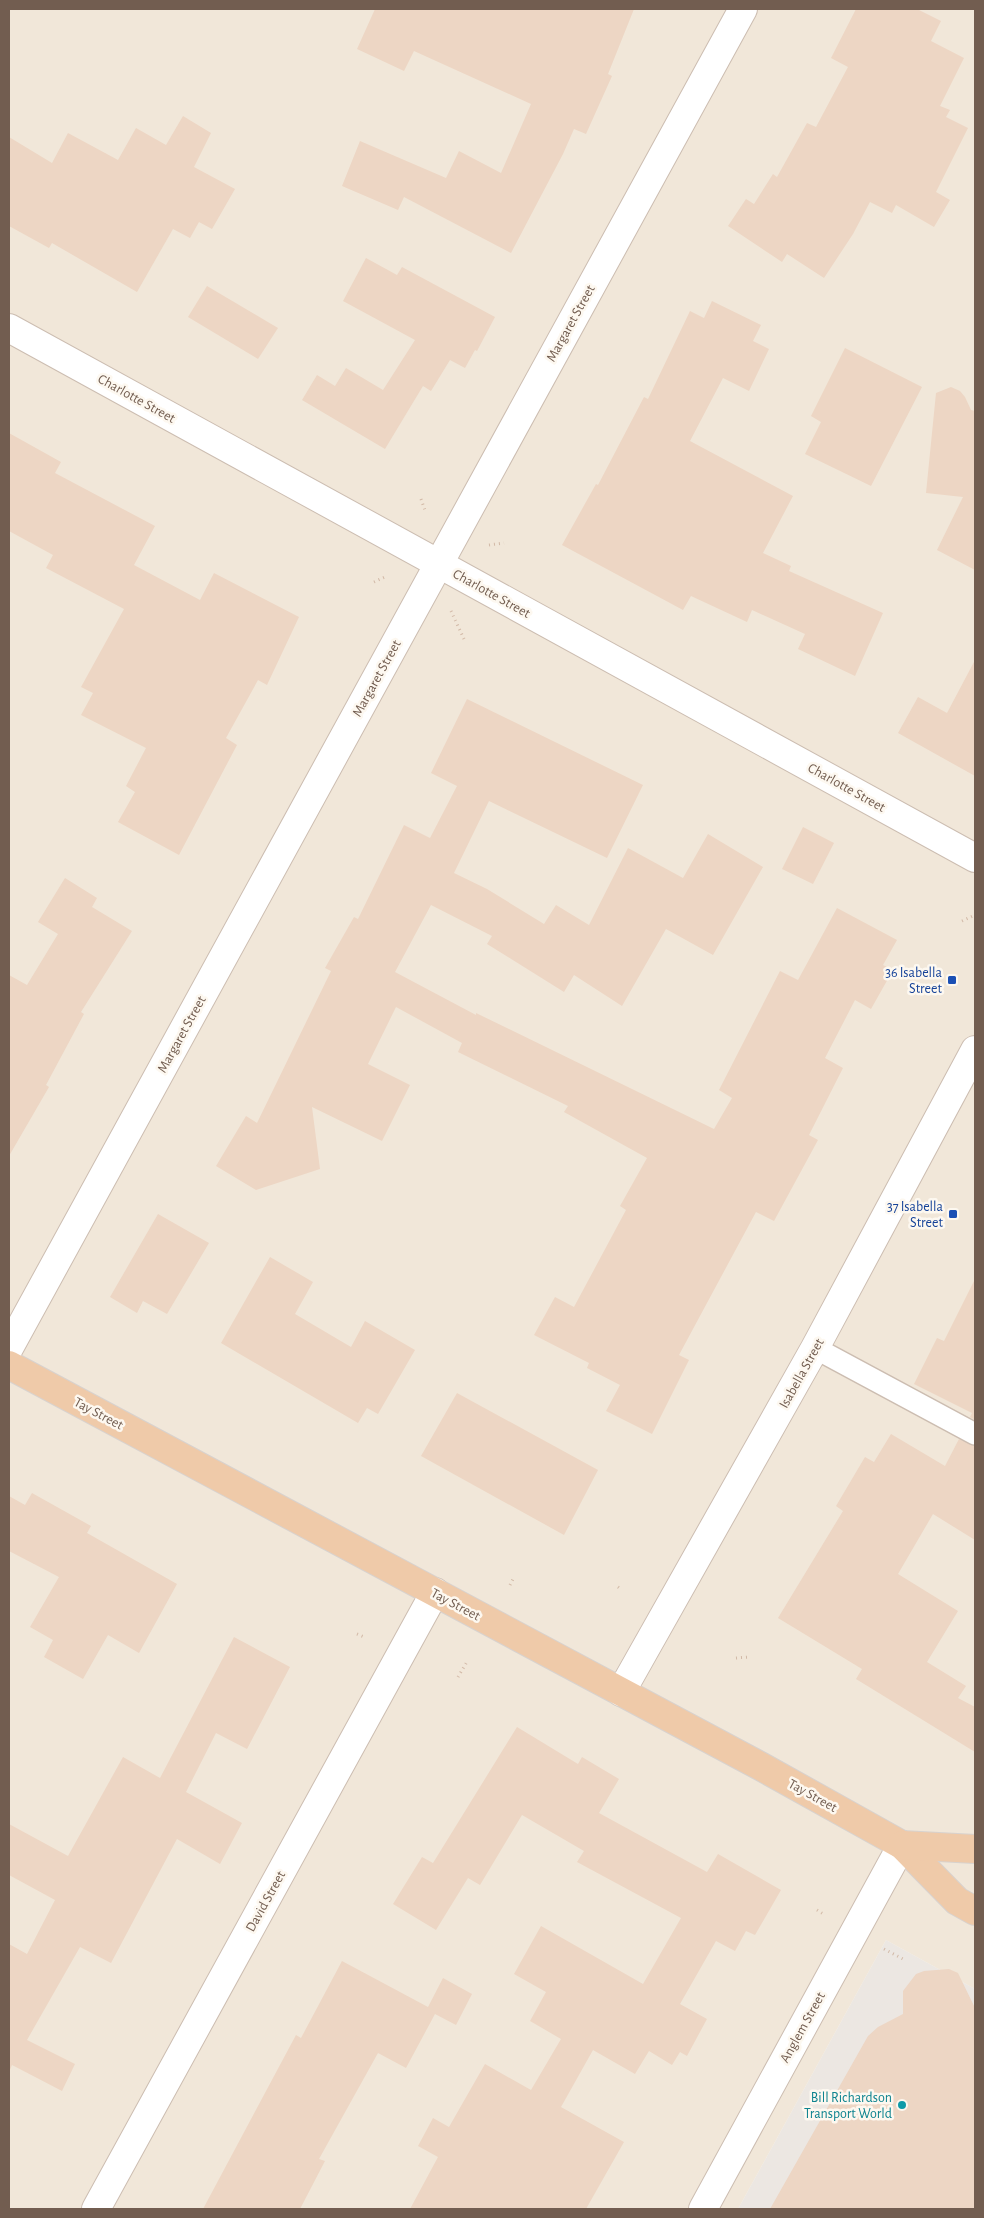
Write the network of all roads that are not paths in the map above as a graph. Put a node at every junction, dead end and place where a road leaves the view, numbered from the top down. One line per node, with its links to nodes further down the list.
1 (743, 9): 3 (street, Margaret Street)
2 (9, 328): 3 (street, Charlotte Street)
3 (438, 564): 4 (street, Charlotte Street); 6 (street, Margaret Street)
4 (975, 858)
5 (975, 1050): 7 (street, Isabella Street)
6 (9, 1348)
7 (815, 1348): 9 (lane); 11 (street, Isabella Street)
8 (9, 1365): 10 (highway, Tay Street)
9 (975, 1434)
10 (435, 1592): 11 (highway, Tay Street); 15 (street, David Street)
11 (622, 1692): 12 (highway, Tay Street)
12 (902, 1844): 13 (highway, Tay Street); 14 (highway, Tay Street); 16 (street, Anglem Street)
13 (975, 1849)
14 (975, 1911)
15 (96, 2209)
16 (703, 2209)

